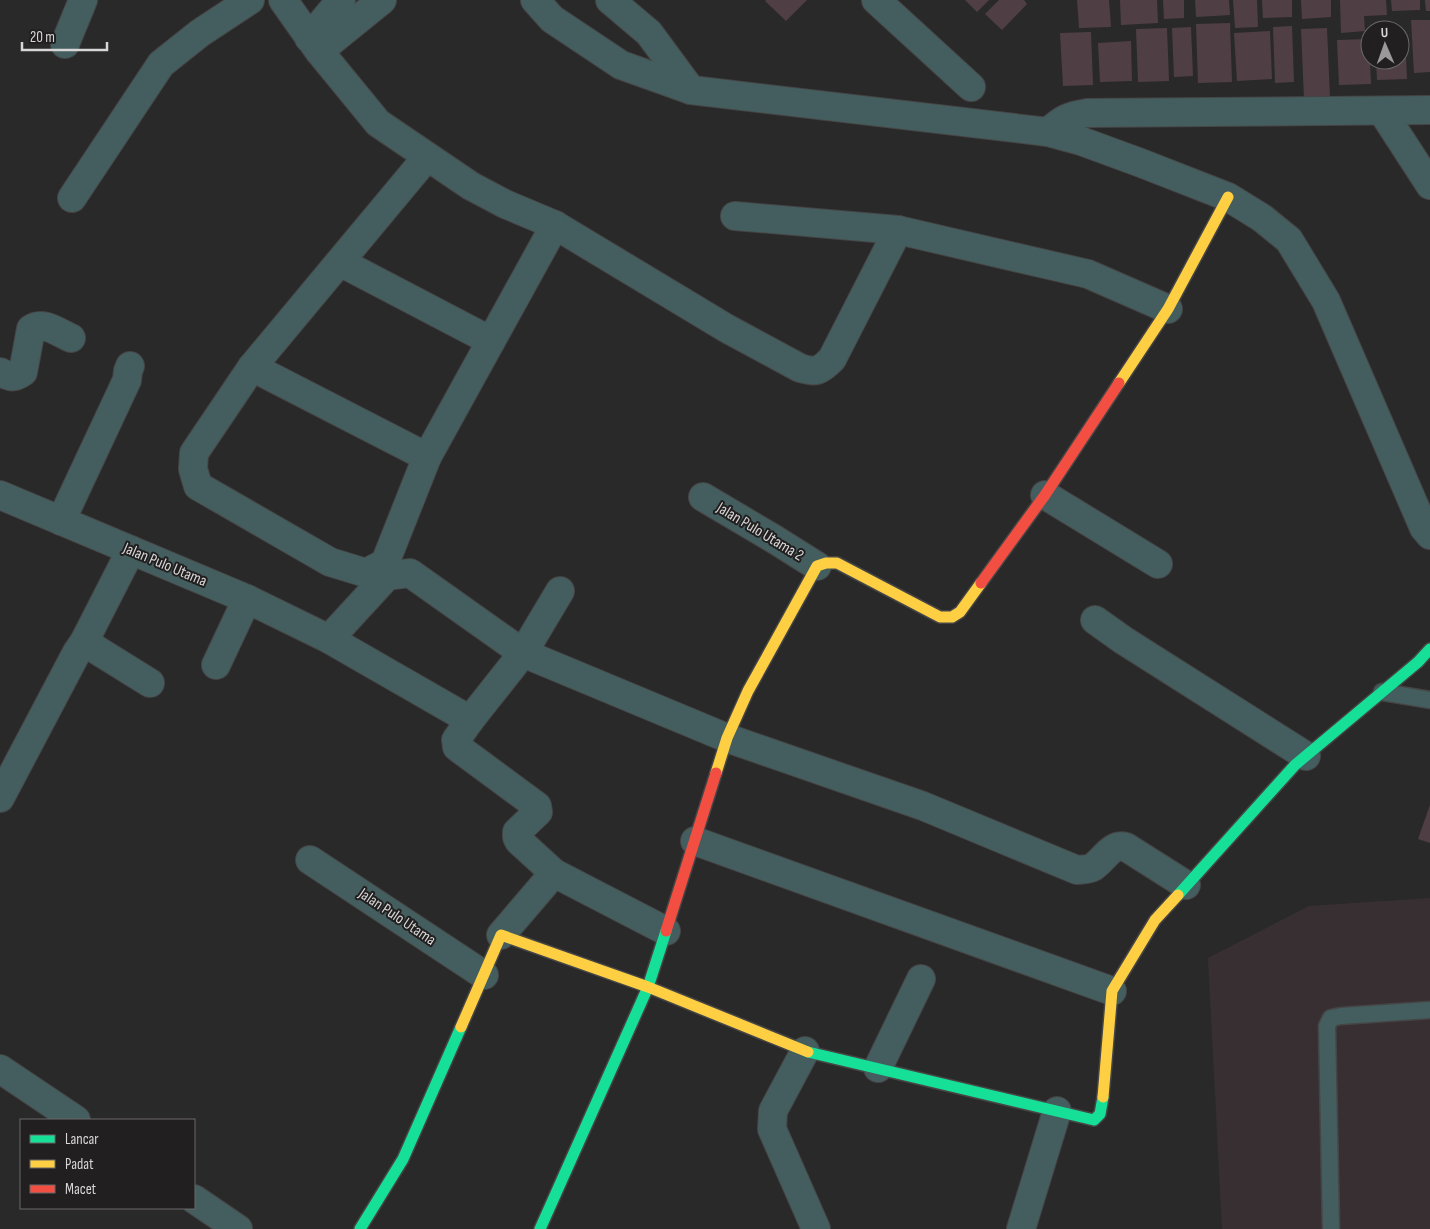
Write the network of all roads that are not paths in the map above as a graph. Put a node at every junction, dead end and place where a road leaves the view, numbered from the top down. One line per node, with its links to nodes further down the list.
1 (83, 0): 9 (street)
2 (250, 0): 19 (street)
3 (283, 0): 10 (street)
4 (341, 0): 10 (street)
5 (382, 0): 10 (street)
6 (534, 0): 12 (street)
7 (610, 0): 12 (street)
8 (876, 0): 11 (street)
9 (65, 44)
10 (314, 44): 16 (street)
11 (971, 87)
12 (690, 90): 15 (street)
13 (1430, 110): 14 (street)
14 (1382, 111): 15 (street); 17 (street)
15 (1048, 132): 18 (street)
16 (427, 157): 21 (street); 23 (street)
17 (1430, 185)
18 (1228, 197): 24 (street); 35 (street)
19 (72, 198)
20 (736, 216): 22 (street)
21 (555, 225): 22 (street); 26 (street)
22 (898, 230): 24 (street)
23 (340, 262): 26 (street); 28 (street)
24 (1168, 309): 32 (street)
25 (71, 338): 29 (street)
26 (491, 341): 30 (street)
27 (130, 366): 34 (street)
28 (252, 368): 30 (street); 30 (street)
29 (0, 372)
30 (427, 457)
31 (0, 495): 34 (street, Jalan Pulo Utama)
32 (1045, 495): 37 (street); 38 (street)
33 (703, 497): 38 (street, Jalan Pulo Utama 2)
34 (61, 521): 36 (street, Jalan Pulo Utama)
35 (1430, 535)
36 (131, 550): 40 (street, Jalan Pulo Utama); 43 (street)
37 (1158, 564)
38 (816, 566): 51 (street)
39 (560, 591): 45 (street)
40 (247, 599): 42 (street, Jalan Pulo Utama); 46 (street)
41 (1095, 620): 52 (street)
42 (329, 639): 45 (street); 50 (street, Jalan Pulo Utama)
43 (84, 642): 47 (street); 53 (street)
44 (1430, 649): 48 (street)
45 (522, 652): 50 (street); 51 (street)
46 (216, 665)
47 (150, 683)
48 (1382, 692): 49 (lane); 52 (street)
49 (1430, 700)
50 (470, 720): 56 (street)
51 (727, 738): 54 (street); 57 (street)
52 (1306, 756): 57 (street)
53 (0, 798)
54 (694, 841): 58 (street); 63 (street)
55 (310, 860): 60 (street, Jalan Pulo Utama)
56 (554, 873): 58 (street); 59 (street)
57 (1186, 885): 63 (street)
58 (666, 931): 62 (street)
59 (501, 935): 60 (street); 62 (street)
60 (484, 975): 72 (street)
61 (921, 979): 66 (street)
62 (648, 987): 65 (street); 73 (street)
63 (1112, 991): 68 (street)
64 (1430, 1010): 76 (lane)
65 (805, 1051): 66 (street); 74 (street)
66 (878, 1068): 68 (street)
67 (0, 1069): 69 (street)
68 (1057, 1111): 75 (street)
69 (75, 1119)
70 (195, 1200): 71 (street)
71 (238, 1229)
72 (360, 1229)
73 (540, 1229)
74 (816, 1229)
75 (1021, 1229)
76 (1331, 1229)

